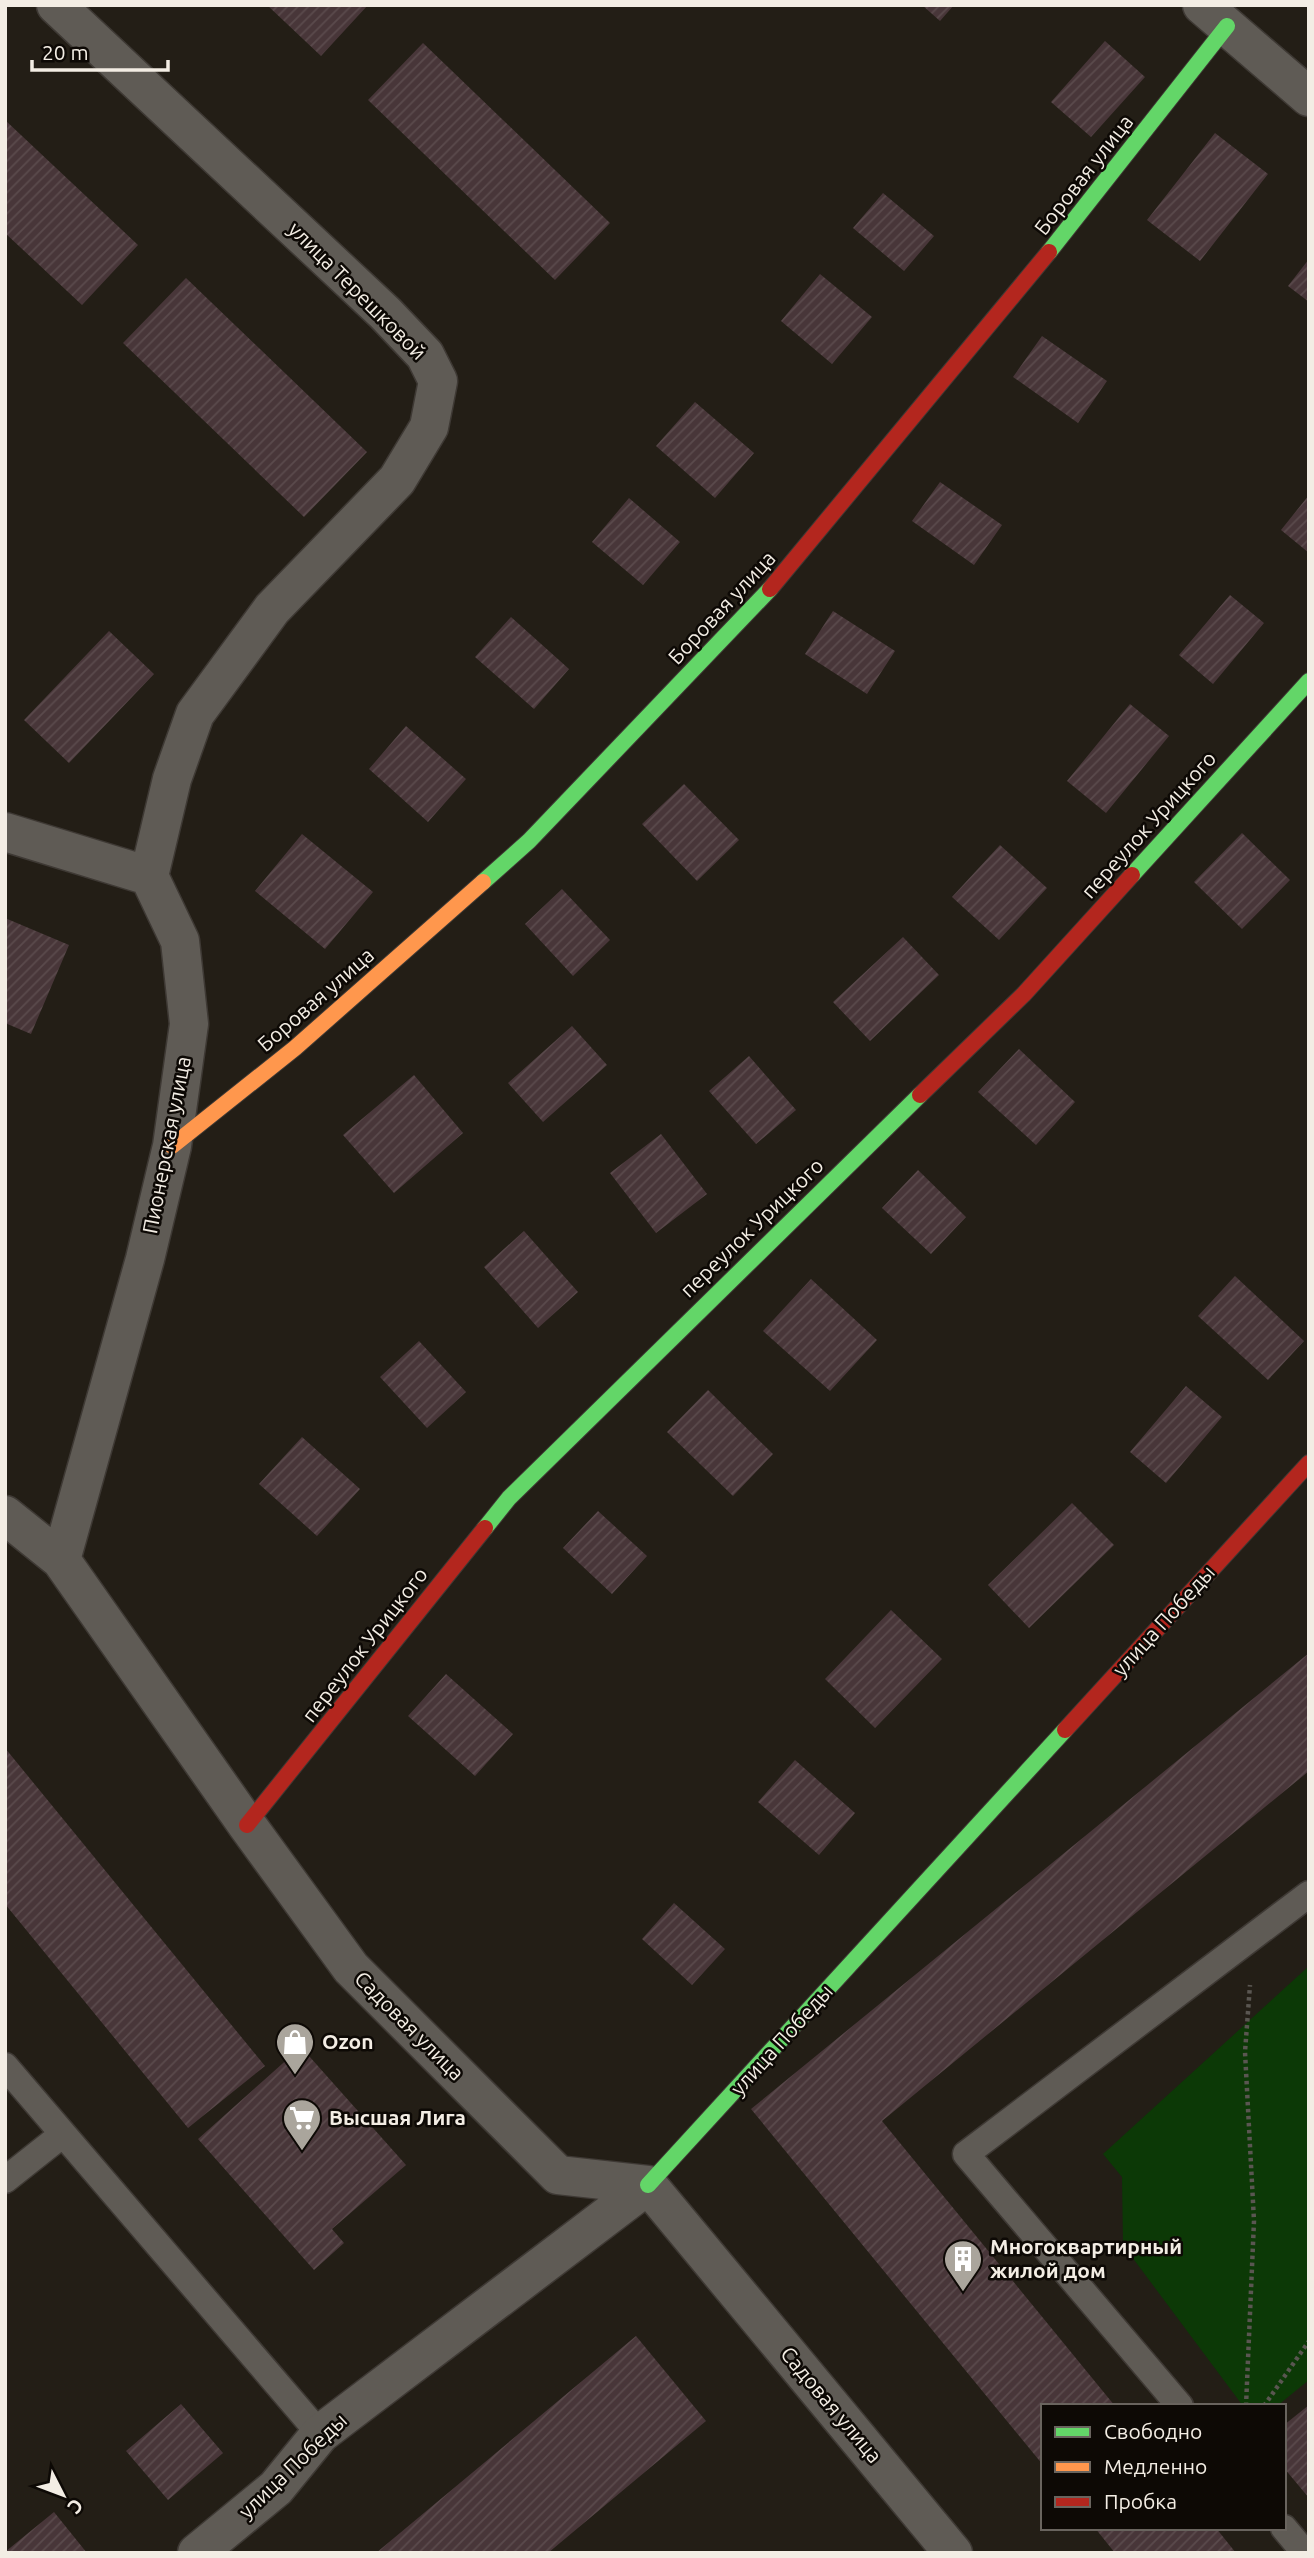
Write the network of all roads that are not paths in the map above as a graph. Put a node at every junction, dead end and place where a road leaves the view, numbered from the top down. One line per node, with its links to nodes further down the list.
1 (56, 5): 6 (street, улица Терешковой)
2 (1214, 16): 3 (street); 7 (street, Боровая улица)
3 (1309, 97)
4 (1309, 681): 11 (street, переулок Урицкого)
5 (5, 832): 6 (street)
6 (149, 876): 7 (street, Пионерская улица)
7 (172, 1146): 10 (street, Пионерская улица)
8 (1309, 1463): 16 (street, улица Победы)
9 (5, 1515): 10 (street, Садовая улица)
10 (61, 1560): 11 (street, Садовая улица)
11 (247, 1825): 16 (street, Садовая улица)
12 (1309, 1894): 17 (lane)
13 (5, 2066): 14 (lane)
14 (63, 2134): 15 (lane); 18 (lane)
15 (5, 2180)
16 (648, 2185): 18 (street, улица Победы); 21 (street, Садовая улица)
17 (1178, 2404)
18 (320, 2434): 20 (street, улица Победы)
19 (1286, 2530): 22 (lane)
20 (197, 2553)
21 (953, 2553)
22 (1305, 2553)

